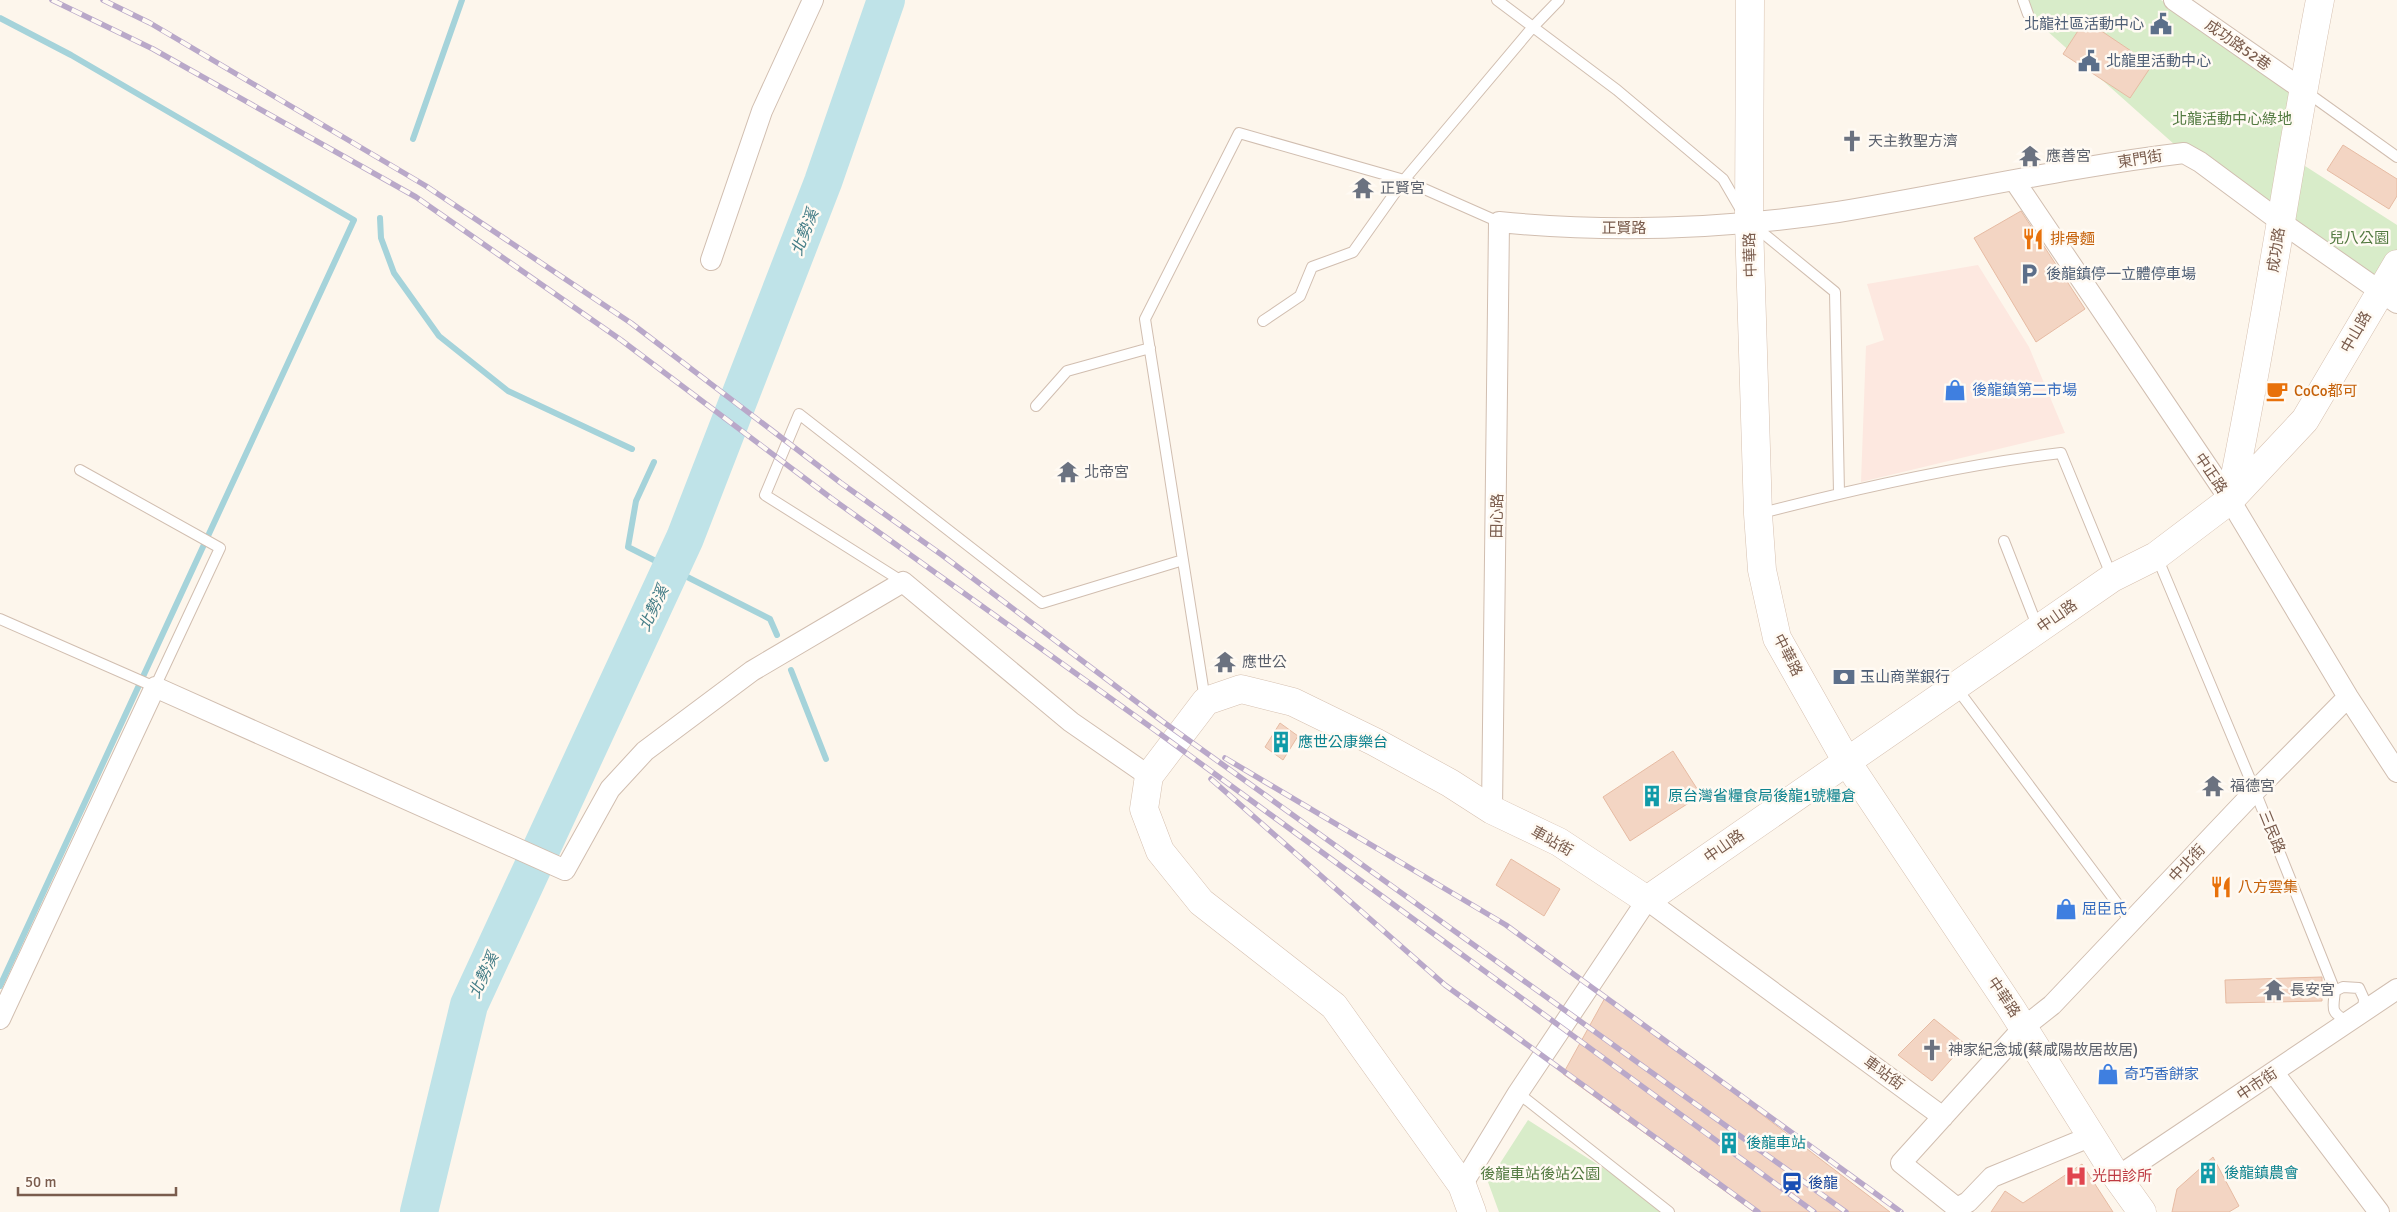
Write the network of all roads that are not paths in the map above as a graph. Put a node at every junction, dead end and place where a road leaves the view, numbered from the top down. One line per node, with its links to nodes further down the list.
1 (813, 0): 17 (street)
2 (1497, 0): 9 (lane)
3 (1559, 0): 9 (lane)
4 (1750, 0): 15 (street, 中華路)
5 (2023, 0): 8 (lane)
6 (2174, 0): 10 (street, 成功路52巷)
7 (2320, 0): 10 (street, 成功路)
8 (2028, 14)
9 (1532, 28): 12 (lane); 15 (lane)
10 (2302, 89): 11 (lane); 16 (street, 成功路)
11 (2397, 157)
12 (1404, 180): 14 (lane); 20 (lane); 21 (lane)
13 (2014, 180): 15 (street, 東門街); 16 (street, 東門街); 25 (street, 中正路)
14 (1499, 222): 15 (street, 正賢路); 42 (street, 田心路)
15 (1749, 222): 24 (lane); 26 (street, 中華路)
16 (2281, 222): 19 (street, 東門街); 25 (street, 成功路)
17 (711, 260)
18 (2397, 264): 19 (street, 中山路)
19 (2388, 297): 25 (street, 中山路)
20 (1263, 321)
21 (1150, 348): 22 (lane); 29 (lane)
22 (1036, 406)
23 (80, 470): 34 (lane)
24 (1839, 493): 26 (lane); 30 (lane)
25 (2230, 500): 28 (street, 中山路); 36 (street, 中正路)
26 (1758, 514): 38 (street, 中華路)
27 (2004, 541): 33 (lane)
28 (2156, 556): 30 (street, 中山路); 41 (lane, 三民路)
29 (1183, 560): 31 (lane); 37 (lane)
30 (2112, 578): 33 (street, 中山路)
31 (903, 582): 34 (street); 40 (street)
32 (0, 619): 34 (lane)
33 (2038, 629): 35 (street, 中山路)
34 (152, 685): 48 (street)
35 (1956, 686): 38 (street, 中山路); 44 (lane)
36 (2348, 698): 39 (street, 中正路); 41 (street, 中北街)
37 (1206, 701): 40 (street); 42 (street, 車站街)
38 (1847, 762): 43 (street, 中山路); 49 (street, 中華路)
39 (2397, 772)
40 (1149, 776): 55 (street)
41 (2255, 791): 44 (street, 中北街); 46 (lane, 三民路)
42 (1492, 810): 43 (street, 車站街)
43 (1647, 900): 51 (street); 52 (street, 車站街)
44 (2131, 922): 49 (street, 中北街)
45 (2397, 989): 47 (street, 中市街)
46 (2336, 991): 47 (lane, 三民路); 47 (lane)
47 (2355, 1016): 50 (street, 中市街)
48 (0, 1018)
49 (2024, 1027): 52 (street); 53 (street, 中華路)
50 (2274, 1073): 54 (street, 中市街); 60 (street)
51 (1518, 1092): 55 (street); 58 (lane)
52 (1943, 1117): 56 (street)
53 (2092, 1136): 54 (street, 中華路); 56 (street)
54 (2117, 1177): 59 (street, 中華路)
55 (1462, 1185): 57 (street)
56 (1956, 1210)
57 (1472, 1212)
58 (1669, 1212)
59 (2142, 1212)
60 (2379, 1212)

